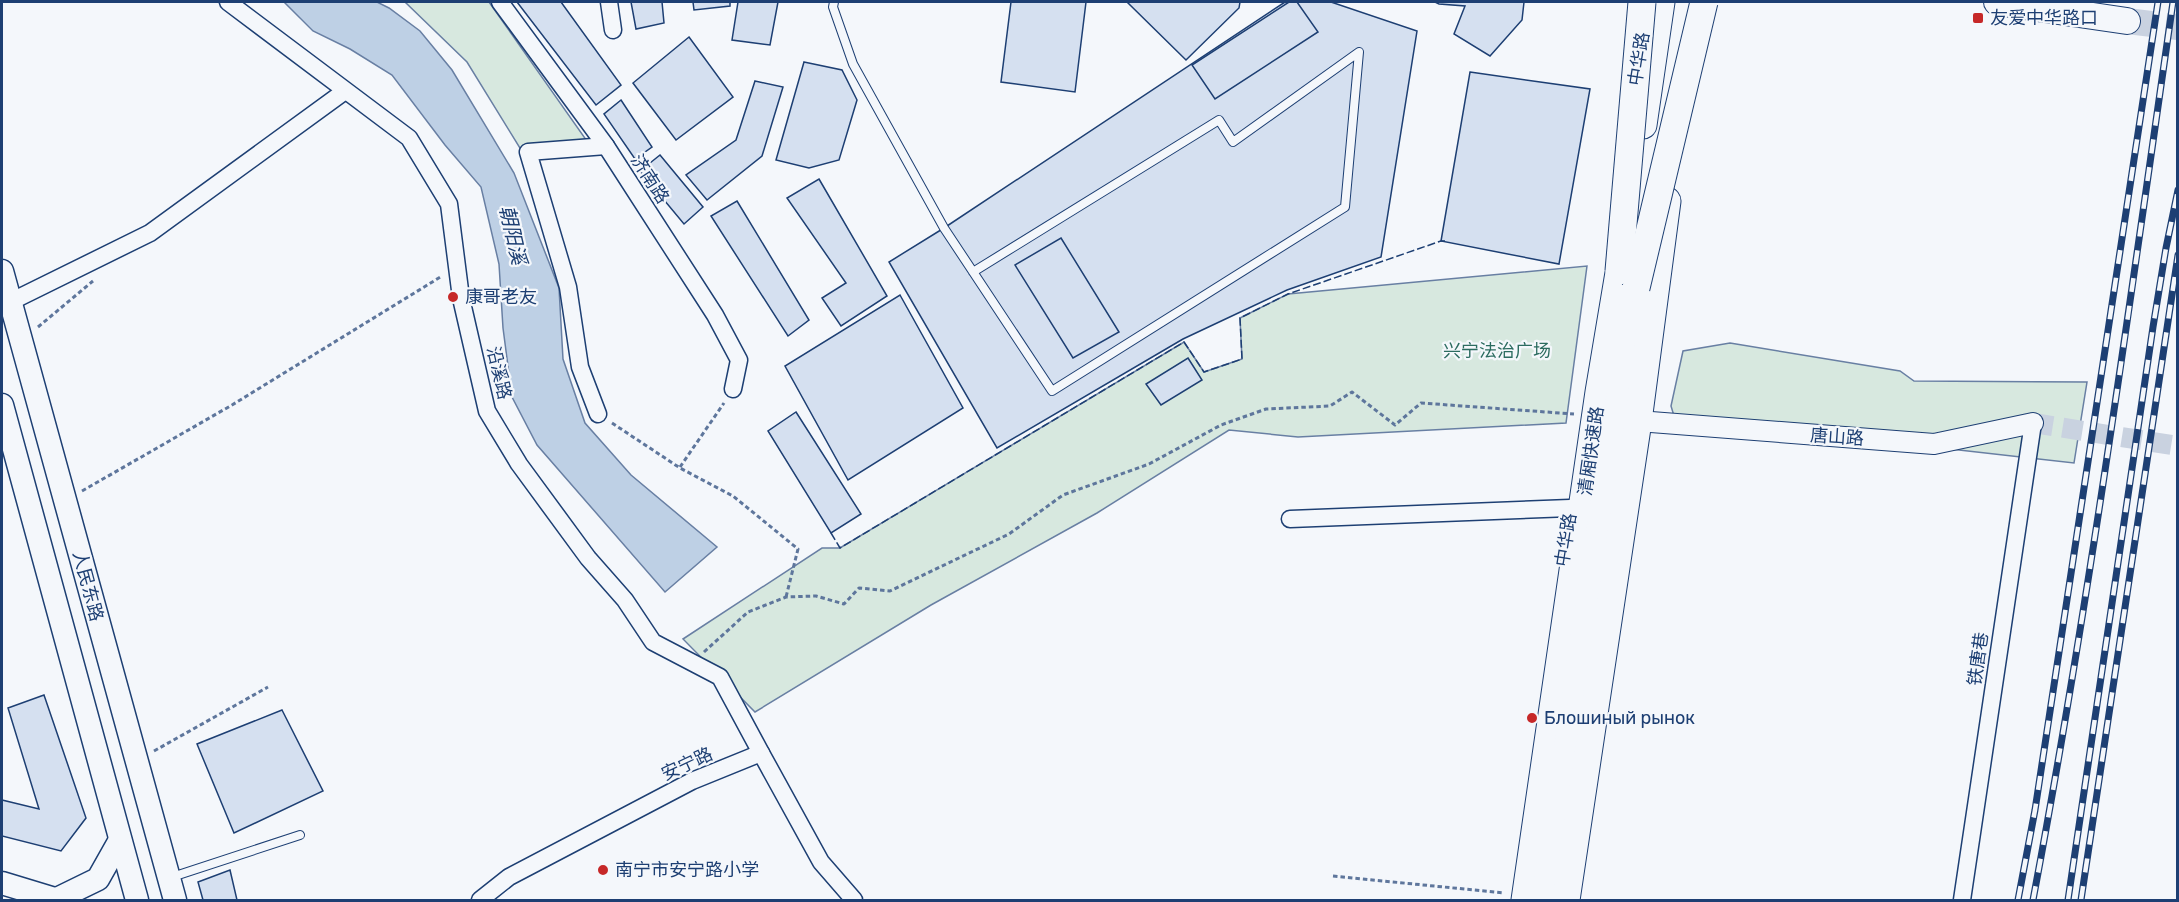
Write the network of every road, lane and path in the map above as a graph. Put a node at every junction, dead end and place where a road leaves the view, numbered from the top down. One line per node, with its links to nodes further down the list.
1 (228, 2): 14 (street, 沿溪路)
2 (500, 2): 15 (street, 济南路)
3 (609, 2): 13 (street)
4 (834, 2): 18 (lane)
5 (1642, 2): 20 (highway, bridge)
6 (1647, 2): 26 (highway, 中华路)
7 (1661, 2): 20 (highway, 清厢快速路, bridge)
8 (1679, 2): 20 (highway, 清厢快速路, bridge)
9 (1692, 2): 27 (highway)
10 (1704, 2): 20 (highway, bridge)
11 (1997, 2): 12 (main road)
12 (2127, 21)
13 (613, 30)
14 (345, 91): 16 (street, 沿溪路); 21 (street)
15 (606, 146): 23 (street, 济南路); 25 (street)
16 (457, 266): 30 (path); 34 (street, 沿溪路)
17 (2, 271): 21 (main road, 人民东路)
18 (973, 272): 18 (lane)
19 (99, 277): 22 (path)
20 (1628, 279): 43 (highway, 清厢快速路); 49 (highway, 清厢快速路)
21 (10, 302): 22 (main road, 人民东路)
22 (21, 341): 30 (main road, 人民东路)
23 (733, 389): 29 (path)
24 (2, 405): 39 (main road, 人民东路)
25 (598, 414): 29 (path)
26 (1584, 415): 31 (highway, 中华路); 33 (path)
27 (1638, 421): 28 (street, 唐山路); 50 (highway)
28 (2033, 423): 51 (street, 铁唐巷)
29 (680, 468): 33 (path)
30 (65, 501): 37 (main road, 人民东路)
31 (1570, 508): 32 (street); 43 (highway, 中华路)
32 (1290, 519)
33 (786, 597): 34 (path)
34 (691, 663): 36 (street, 沿溪路)
35 (268, 687): 37 (path)
36 (761, 753): 47 (street, 安宁路); 48 (street)
37 (136, 761): 41 (main road, 人民东路)
38 (300, 835): 41 (lane)
39 (120, 840): 44 (main road); 45 (main road, 人民东路)
40 (1333, 876): 43 (path)
41 (169, 878): 46 (main road, 人民东路)
42 (2, 884): 44 (main road)
43 (1516, 898)
44 (56, 900)
45 (137, 900)
46 (175, 900)
47 (480, 900)
48 (854, 900)
49 (1545, 900)
50 (1566, 900)
51 (1962, 900)

